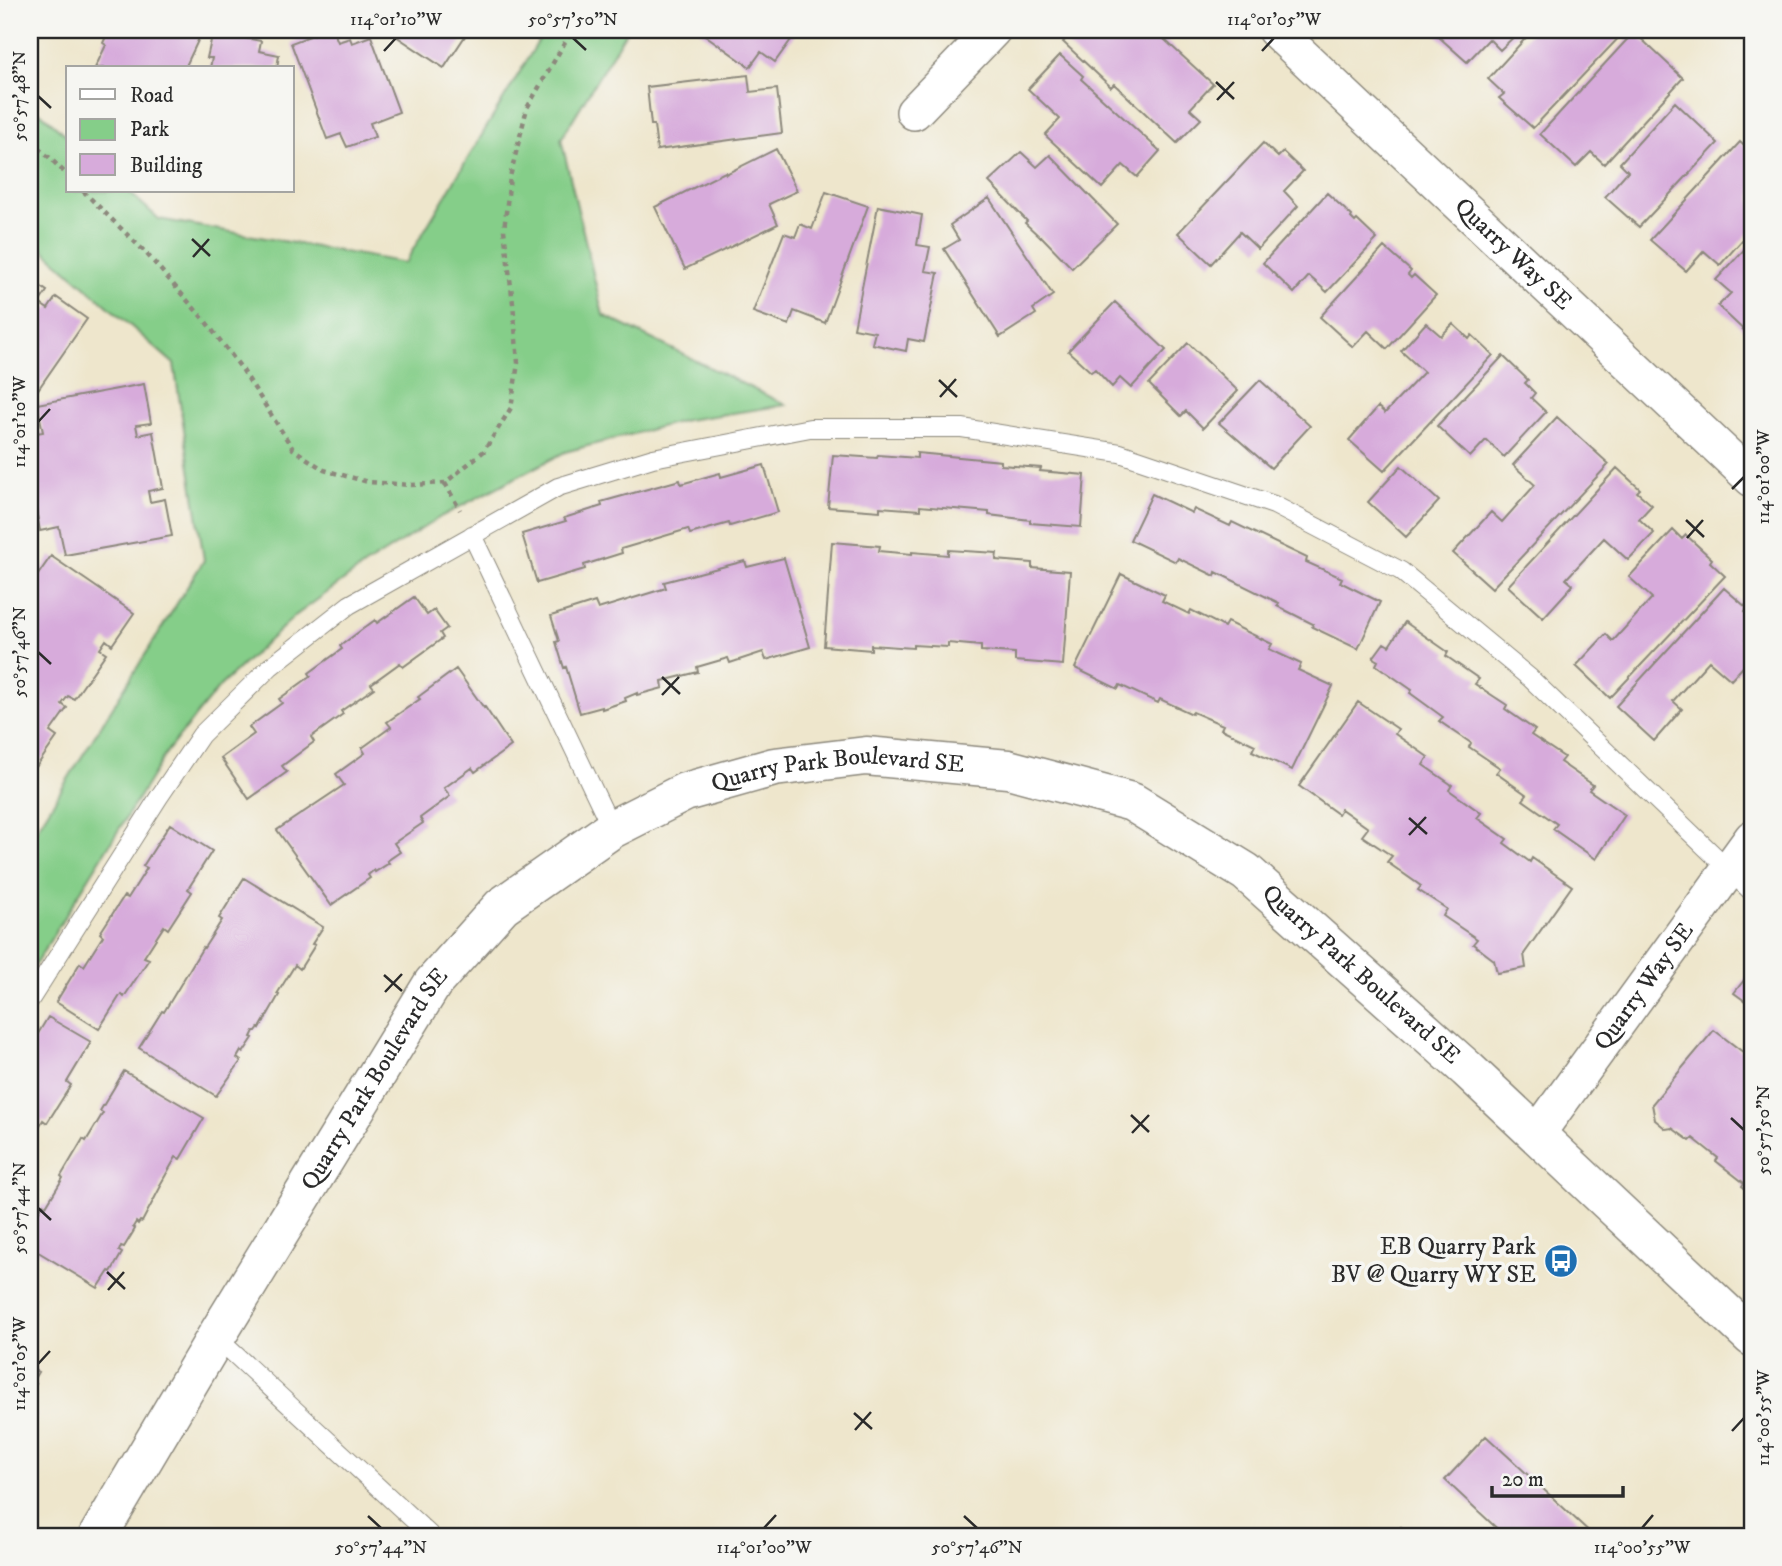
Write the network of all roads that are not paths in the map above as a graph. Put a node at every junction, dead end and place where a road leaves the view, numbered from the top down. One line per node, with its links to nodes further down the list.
1 (993, 30): 3 (street)
2 (1275, 30): 4 (street, Quarry Way SE)
3 (914, 112)
4 (1752, 479)
5 (472, 535): 6 (lane); 8 (lane); 9 (lane)
6 (612, 829): 10 (street, Quarry Park Boulevard SE); 11 (street, Quarry Park Boulevard SE)
7 (1752, 838): 8 (street, Quarry Way SE)
8 (1740, 882): 10 (street, Quarry Way SE)
9 (30, 1000)
10 (1537, 1135): 12 (street, Quarry Park Boulevard SE)
11 (216, 1336): 13 (street, Quarry Park Boulevard SE); 14 (lane)
12 (1752, 1337)
13 (97, 1536)
14 (431, 1536)

